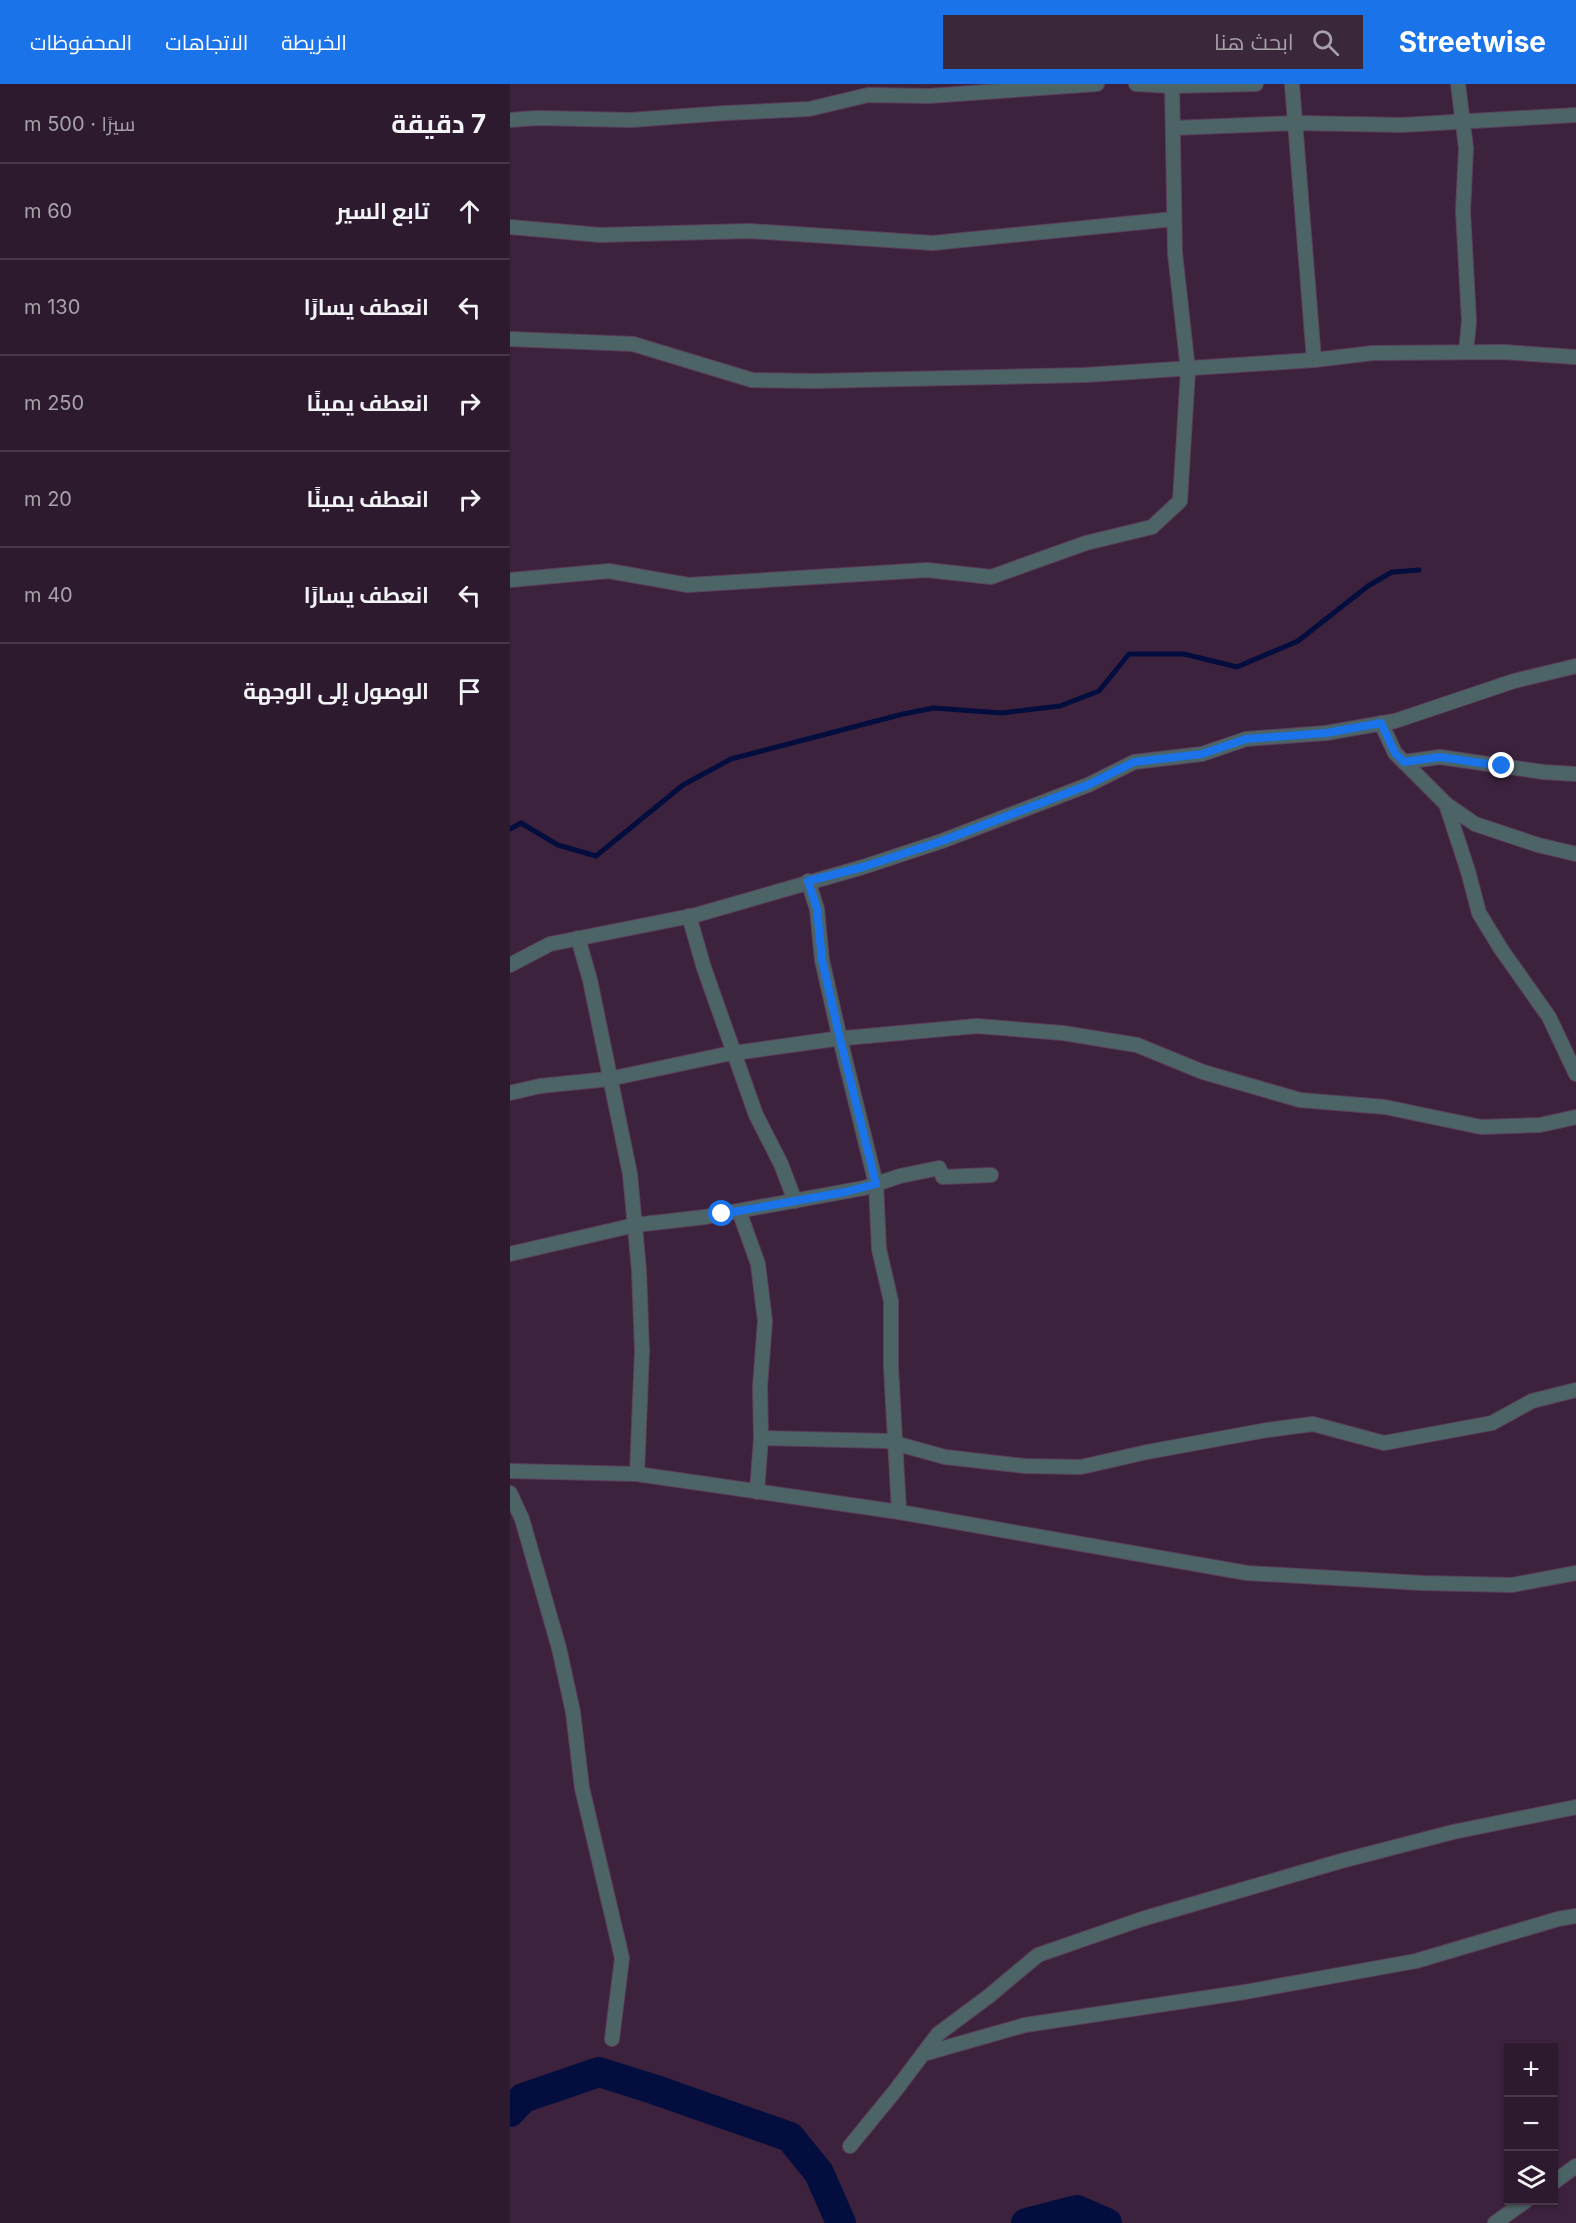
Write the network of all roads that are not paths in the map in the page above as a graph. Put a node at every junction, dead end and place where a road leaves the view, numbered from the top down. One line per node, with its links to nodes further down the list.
1 (1097, 84): 2 (street); 9 (street)
2 (1110, 84)
3 (1136, 84): 7 (street)
4 (1256, 84): 7 (street)
5 (1292, 84): 11 (street)
6 (1458, 84): 10 (street)
7 (1172, 85): 12 (street)
8 (1576, 116): 10 (street)
9 (510, 120)
10 (1463, 122): 11 (street); 16 (street)
11 (1296, 123): 12 (street); 18 (street)
12 (1173, 128): 13 (street)
13 (1174, 219): 14 (street); 19 (street)
14 (510, 227)
15 (510, 339): 19 (street)
16 (1466, 352): 17 (street); 18 (street)
17 (1576, 357)
18 (1314, 360): 19 (street)
19 (1188, 370): 20 (street)
20 (510, 580)
21 (1576, 666): 22 (street)
22 (1381, 723): 23 (street); 27 (street)
23 (1404, 762): 24 (street); 25 (street)
24 (1576, 774)
25 (1446, 804): 26 (street); 33 (street)
26 (1576, 854)
27 (808, 881): 28 (street); 31 (street)
28 (689, 916): 29 (street); 32 (street)
29 (578, 938): 30 (street); 34 (street)
30 (510, 965)
31 (840, 1039): 32 (street); 36 (street); 38 (street)
32 (735, 1053): 34 (street); 39 (street)
33 (1576, 1074)
34 (609, 1078): 35 (street); 41 (street)
35 (510, 1092)
36 (1576, 1117)
37 (991, 1175): 38 (street)
38 (876, 1184): 39 (street); 45 (street)
39 (795, 1201): 40 (street)
40 (739, 1211): 41 (street); 44 (street)
41 (635, 1225): 42 (street); 47 (street)
42 (510, 1254)
43 (1576, 1390): 45 (street)
44 (760, 1438): 45 (street); 49 (street)
45 (894, 1443): 50 (street)
46 (510, 1471): 47 (street)
47 (637, 1474): 49 (street)
48 (510, 1492): 54 (street)
49 (757, 1492): 50 (street)
50 (899, 1512): 51 (street)
51 (1576, 1573)
52 (1576, 1807): 55 (street)
53 (1576, 1916): 55 (street)
54 (612, 2039)
55 (923, 2054): 56 (street)
56 (850, 2146)
57 (1576, 2166): 58 (street)
58 (1558, 2179)
59 (1520, 2205): 60 (street)
60 (1495, 2223)

